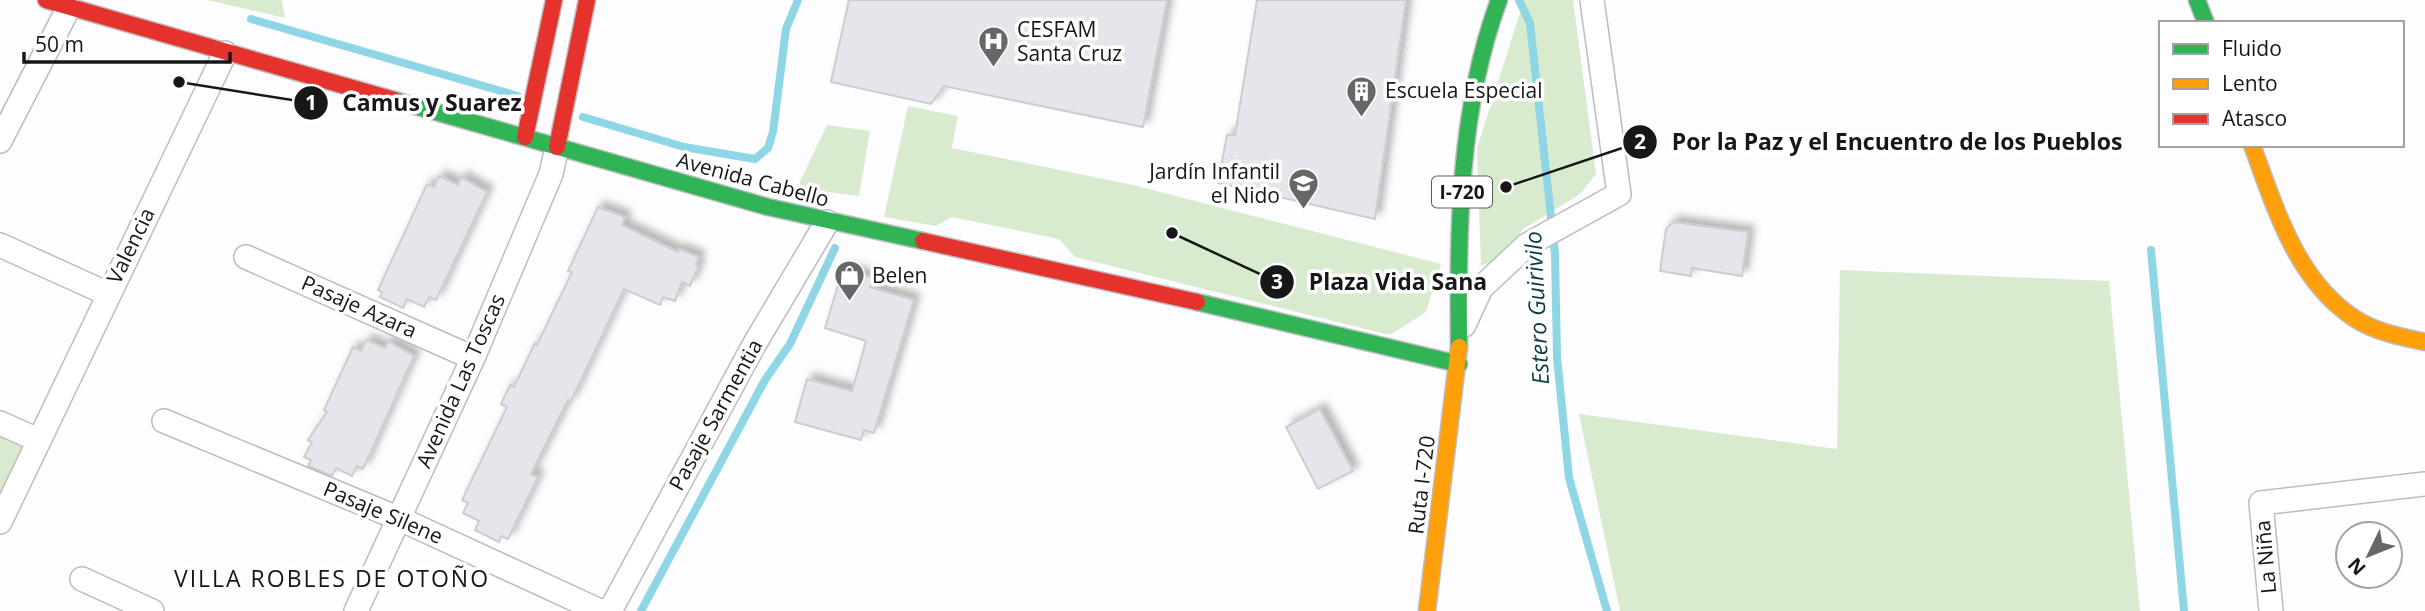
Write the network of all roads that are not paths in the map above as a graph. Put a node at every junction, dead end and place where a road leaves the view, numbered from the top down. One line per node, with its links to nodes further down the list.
1 (46, 0): 7 (street, Avenida Cabello)
2 (554, 0): 10 (street)
3 (587, 0): 13 (street)
4 (1499, 0): 18 (street, I-720)
5 (1592, 0): 18 (street)
6 (2197, 0): 8 (street)
7 (69, 7): 9 (street, Avenida Cabello); 11 (street)
8 (2205, 21)
9 (225, 53): 10 (street, Avenida Cabello); 17 (street, Valencia)
10 (525, 137): 13 (street, Avenida Cabello)
11 (0, 141)
12 (2253, 147): 19 (street)
13 (557, 148): 14 (street, Avenida Cabello); 20 (street, Avenida Las Toscas)
14 (827, 222): 21 (street, Avenida Cabello); 32 (street, Pasaje Sarmentia)
15 (0, 245): 17 (street)
16 (246, 257): 20 (street, Pasaje Azara)
17 (108, 294): 24 (street, Valencia)
18 (1461, 331): 21 (street, I-720)
19 (2425, 342)
20 (473, 358): 26 (street, Avenida Las Toscas)
21 (1459, 364): 33 (street, Ruta I-720 / I-720)
22 (164, 421): 26 (street, Pasaje Silene)
23 (0, 423): 24 (street)
24 (38, 440): 27 (street, Valencia)
25 (2425, 484): 34 (street, La Niña)
26 (400, 519): 30 (street, Avenida Las Toscas); 31 (street, Pasaje Silene)
27 (0, 522)
28 (82, 579): 29 (street)
29 (152, 611)
30 (356, 611)
31 (600, 611)
32 (610, 611)
33 (1427, 611)
34 (2271, 611)

